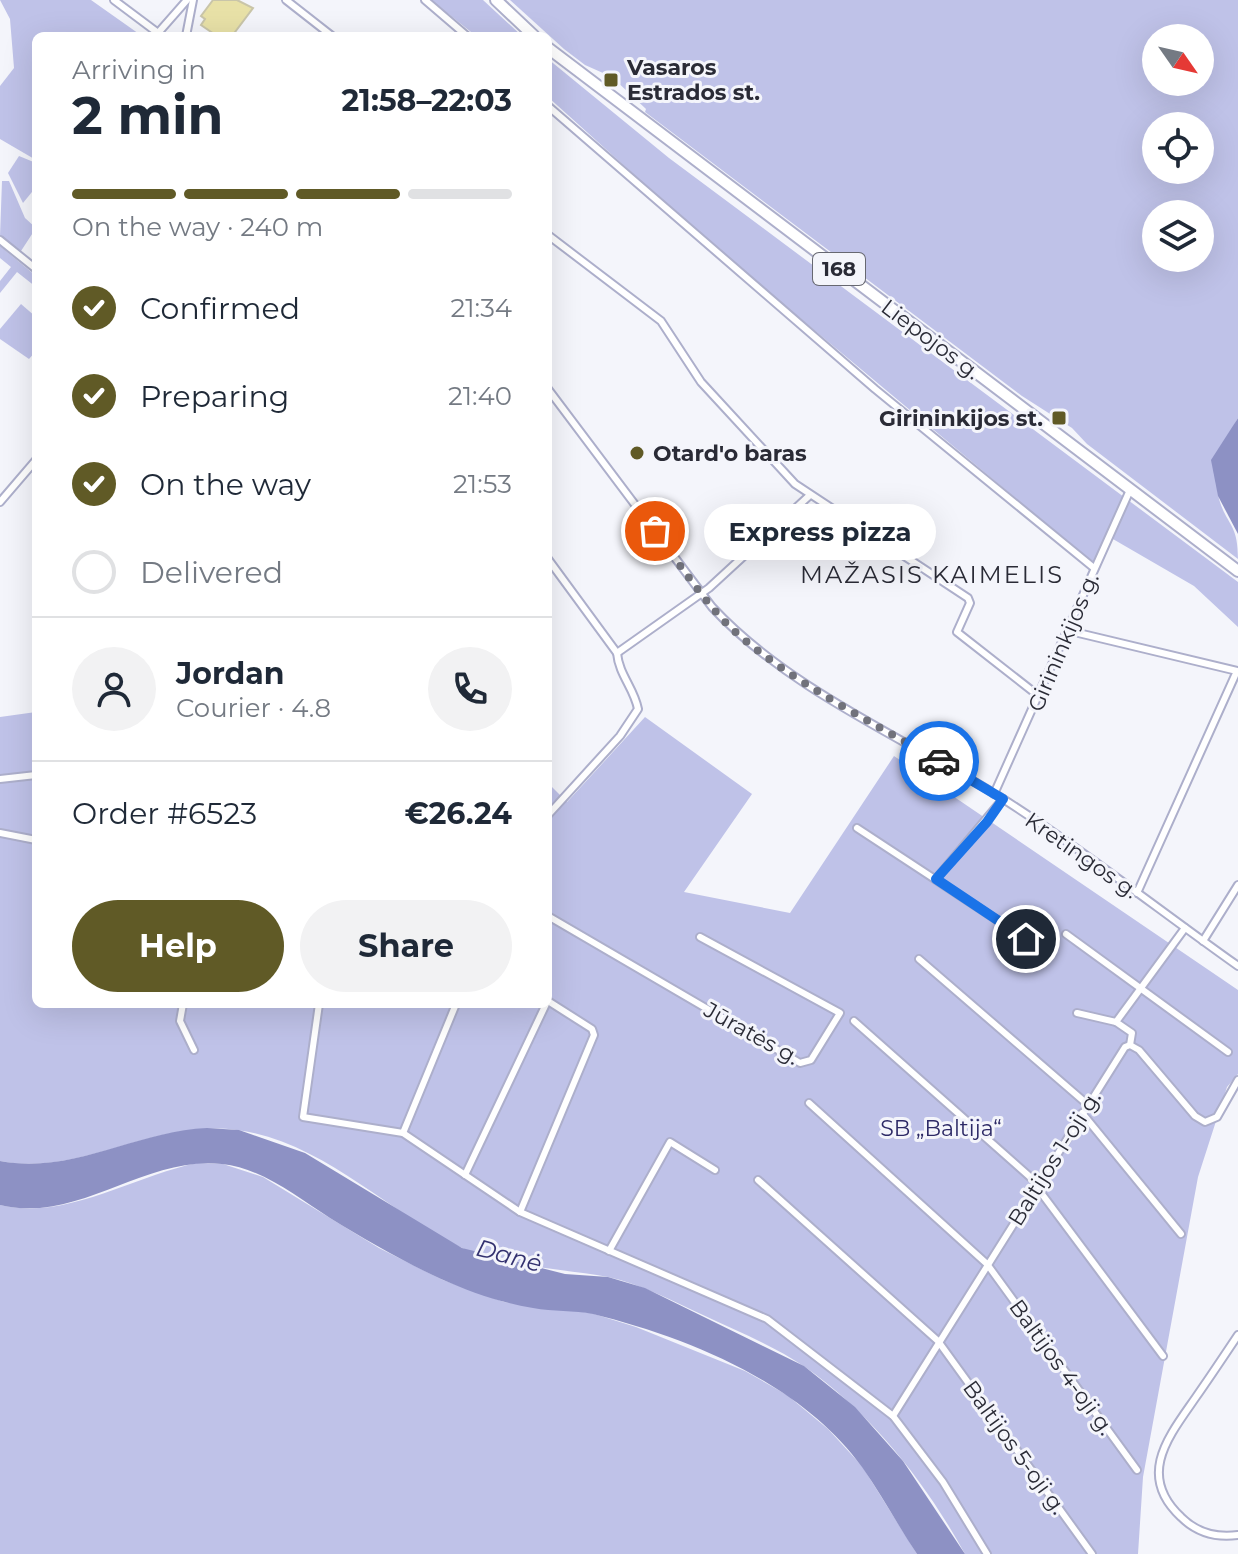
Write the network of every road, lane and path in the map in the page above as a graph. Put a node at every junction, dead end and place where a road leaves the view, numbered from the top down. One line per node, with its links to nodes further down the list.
1 (114, 0): 6 (street)
2 (190, 0): 7 (street); 8 (street)
3 (286, 0): 9 (street)
4 (425, 0): 10 (street)
5 (496, 0): 11 (main road)
6 (156, 32)
7 (163, 32)
8 (186, 32)
9 (327, 32)
10 (462, 32)
11 (530, 32)
12 (552, 51): 19 (main road, Liepojos g. / 168)
13 (552, 109): 23 (street)
14 (552, 238): 20 (street)
15 (0, 240): 16 (street)
16 (32, 266)
17 (552, 394): 25 (street, Kretingos g.)
18 (32, 465): 21 (street)
19 (1130, 490): 23 (street, Girininkijos g.); 24 (main road, Liepojos g. / 168)
20 (810, 495): 25 (street); 29 (street)
21 (0, 502)
22 (552, 564): 27 (street)
23 (1094, 568): 26 (street, Girininkijos g.)
24 (1238, 571)
25 (702, 593): 27 (street); 32 (street, Kretingos g.)
26 (1070, 631): 28 (street); 29 (street, Girininkijos g.)
27 (617, 653): 34 (street)
28 (1237, 671): 40 (street)
29 (1040, 697): 32 (street, Girininkijos g.)
30 (32, 775): 31 (street)
31 (0, 779)
32 (994, 794): 33 (street, Kretingos g.)
33 (1003, 799): 38 (street); 40 (street, Kretingos g.)
34 (552, 811)
35 (857, 828): 38 (street)
36 (0, 833): 37 (street)
37 (32, 839)
38 (936, 879): 45 (street)
39 (1238, 885): 46 (street)
40 (1137, 893): 42 (street, Kretingos g.)
41 (552, 918): 44 (street, Jūratės g.)
42 (1185, 928): 46 (street, Kretingos g.); 49 (street)
43 (1066, 934): 49 (street)
44 (700, 937)
45 (1026, 939)
46 (1203, 941): 48 (street, Kretingos g.)
47 (919, 959): 63 (street)
48 (1238, 966)
49 (1141, 988): 57 (street); 60 (street)
50 (552, 1006): 70 (street)
51 (182, 1008): 59 (street)
52 (318, 1008): 65 (street)
53 (454, 1008): 65 (street)
54 (545, 1008): 67 (street)
55 (1077, 1013): 57 (street)
56 (854, 1021): 69 (street)
57 (1116, 1022): 58 (street)
58 (1130, 1045): 61 (street); 63 (street, Baltijos 1-oji g.)
59 (194, 1050)
60 (1228, 1052)
61 (1238, 1080)
62 (809, 1103): 73 (street, Baltijos 4-oji g.)
63 (1087, 1104): 64 (street, Baltijos 1-oji g.)
64 (1082, 1113): 69 (street, Baltijos 1-oji g.); 71 (street)
65 (403, 1133): 67 (street)
66 (715, 1170): 72 (street)
67 (465, 1175): 70 (street)
68 (758, 1180): 75 (street, Baltijos 5-oji g.)
69 (1037, 1185): 73 (street, Baltijos 1-oji g.); 76 (street)
70 (520, 1212): 72 (street)
71 (1181, 1234)
72 (609, 1251): 77 (street)
73 (987, 1264): 75 (street, Baltijos 1-oji g.); 78 (street, Baltijos 4-oji g.)
74 (1238, 1335): 79 (street)
75 (938, 1341): 77 (street, Baltijos 1-oji g.); 81 (street, Baltijos 5-oji g.)
76 (1163, 1356)
77 (893, 1416): 80 (street)
78 (1137, 1470)
79 (1238, 1535)
80 (987, 1554)
81 (1092, 1554)

